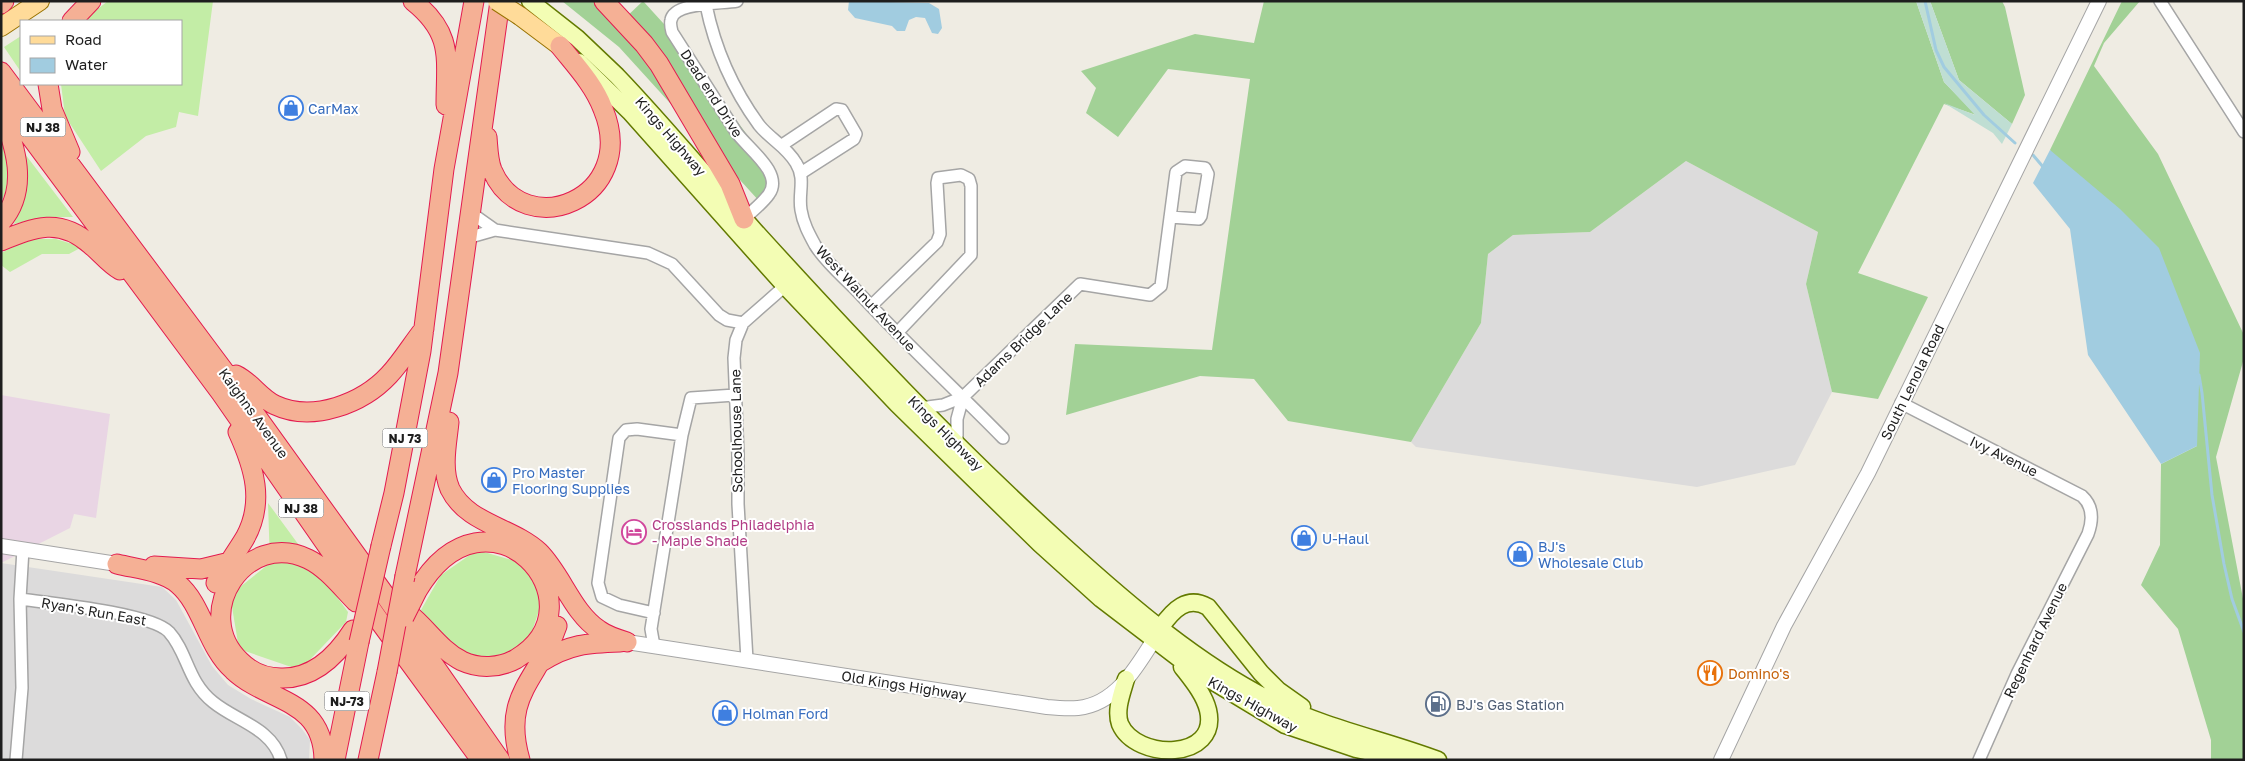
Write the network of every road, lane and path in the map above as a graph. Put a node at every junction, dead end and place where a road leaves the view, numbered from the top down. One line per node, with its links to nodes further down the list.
1 (11, 1): 12 (main road)
2 (40, 1): 15 (main road)
3 (91, 1): 14 (highway)
4 (413, 1): 24 (highway)
5 (474, 1): 24 (highway, NJ 73)
6 (498, 1): 13 (main road, Kings Highway, bridge); 19 (highway, NJ 73)
7 (604, 1): 29 (highway)
8 (737, 1): 11 (street, Dead end Drive)
9 (2099, 1): 45 (street, South Lenola Road)
10 (2160, 1): 22 (street)
11 (706, 5): 23 (street); 29 (street, Dead end Drive)
12 (1, 8)
13 (525, 8): 16 (main road, Kings Highway); 29 (main road, Kings Highway)
14 (73, 20)
15 (1, 27)
16 (560, 46): 19 (highway); 35 (main road, Kings Highway)
17 (1, 72): 26 (highway, Kaighns Avenue / NJ 38)
18 (48, 85): 26 (highway)
19 (486, 89): 27 (highway, NJ 73)
20 (1, 97): 34 (highway, Kaighns Avenue / NJ 38)
21 (1, 109): 30 (highway)
22 (2244, 132)
23 (782, 145): 25 (street); 25 (street)
24 (444, 169): 38 (highway, NJ 73)
25 (801, 173): 36 (street, West Walnut Avenue)
26 (84, 183): 40 (highway, Kaighns Avenue / NJ 38)
27 (471, 213): 31 (street); 32 (highway, NJ 73)
28 (1170, 218): 28 (street, Adams Bridge Lane); 44 (street, Adams Bridge Lane)
29 (744, 219): 46 (main road, Kings Highway)
30 (1, 222)
31 (495, 230): 32 (street); 37 (street)
32 (468, 238): 41 (highway, NJ 73)
33 (1, 241): 34 (highway)
34 (134, 277): 42 (highway, Kaighns Avenue / NJ 38)
35 (784, 286): 37 (street); 60 (main road, Kings Highway)
36 (871, 306): 39 (street, West Walnut Avenue); 39 (street)
37 (743, 323): 43 (street, Schoolhouse Lane)
38 (424, 328): 40 (highway); 56 (highway, NJ 73, bridge)
39 (897, 333): 44 (street, West Walnut Avenue)
40 (224, 370): 56 (highway, Kaighns Avenue / NJ 38)
41 (448, 373): 55 (highway); 59 (highway, NJ 73, bridge)
42 (222, 393): 53 (highway); 59 (highway, Kaighns Avenue / NJ 38)
43 (735, 395): 47 (street); 66 (street, Schoolhouse Lane)
44 (963, 397): 46 (street, Adams Bridge Lane); 48 (street, West Walnut Avenue); 49 (street, Adams Bridge Lane)
45 (1901, 403): 50 (street, Ivy Avenue); 80 (street, South Lenola Road)
46 (920, 408): 49 (main road, Kings Highway)
47 (682, 435): 58 (street); 58 (street)
48 (1003, 438)
49 (957, 444): 60 (main road, Kings Highway)
50 (2090, 521): 81 (street, Regenhard Avenue)
51 (1, 546): 52 (street)
52 (23, 549): 54 (street); 57 (street, Ryan's Run East)
53 (230, 562): 54 (highway); 63 (highway)
54 (118, 564): 63 (highway)
55 (555, 573): 62 (highway); 67 (highway)
56 (377, 596): 59 (highway, bridge); 61 (highway, bridge); 76 (highway, Kaighns Avenue / NJ 38)
57 (20, 599): 70 (street, Ryan's Run East); 71 (street, Ryan's Run East)
58 (654, 613): 64 (street)
59 (388, 625): 61 (highway); 74 (highway, NJ-73, bridge); 75 (highway, Kaighns Avenue / NJ 38)
60 (1157, 634): 65 (main road, Kings Highway); 68 (street, Old Kings Highway); 69 (main road, Kings Highway); 69 (main road)
61 (356, 636): 73 (highway, NJ-73)
62 (627, 642): 64 (street, Old Kings Highway); 67 (highway)
63 (213, 643): 72 (highway)
64 (654, 646): 66 (street, Old Kings Highway)
65 (1173, 655): 68 (main road); 78 (main road, Kings Highway)
66 (747, 660): 68 (street, Old Kings Highway)
67 (541, 662): 77 (highway)
68 (1126, 679)
69 (1324, 724): 79 (main road, Kings Highway)
70 (16, 760)
71 (281, 760)
72 (324, 760)
73 (335, 760)
74 (368, 760)
75 (481, 760)
76 (500, 760)
77 (520, 760)
78 (1427, 760)
79 (1438, 760)
80 (1721, 760)
81 (1979, 760)

